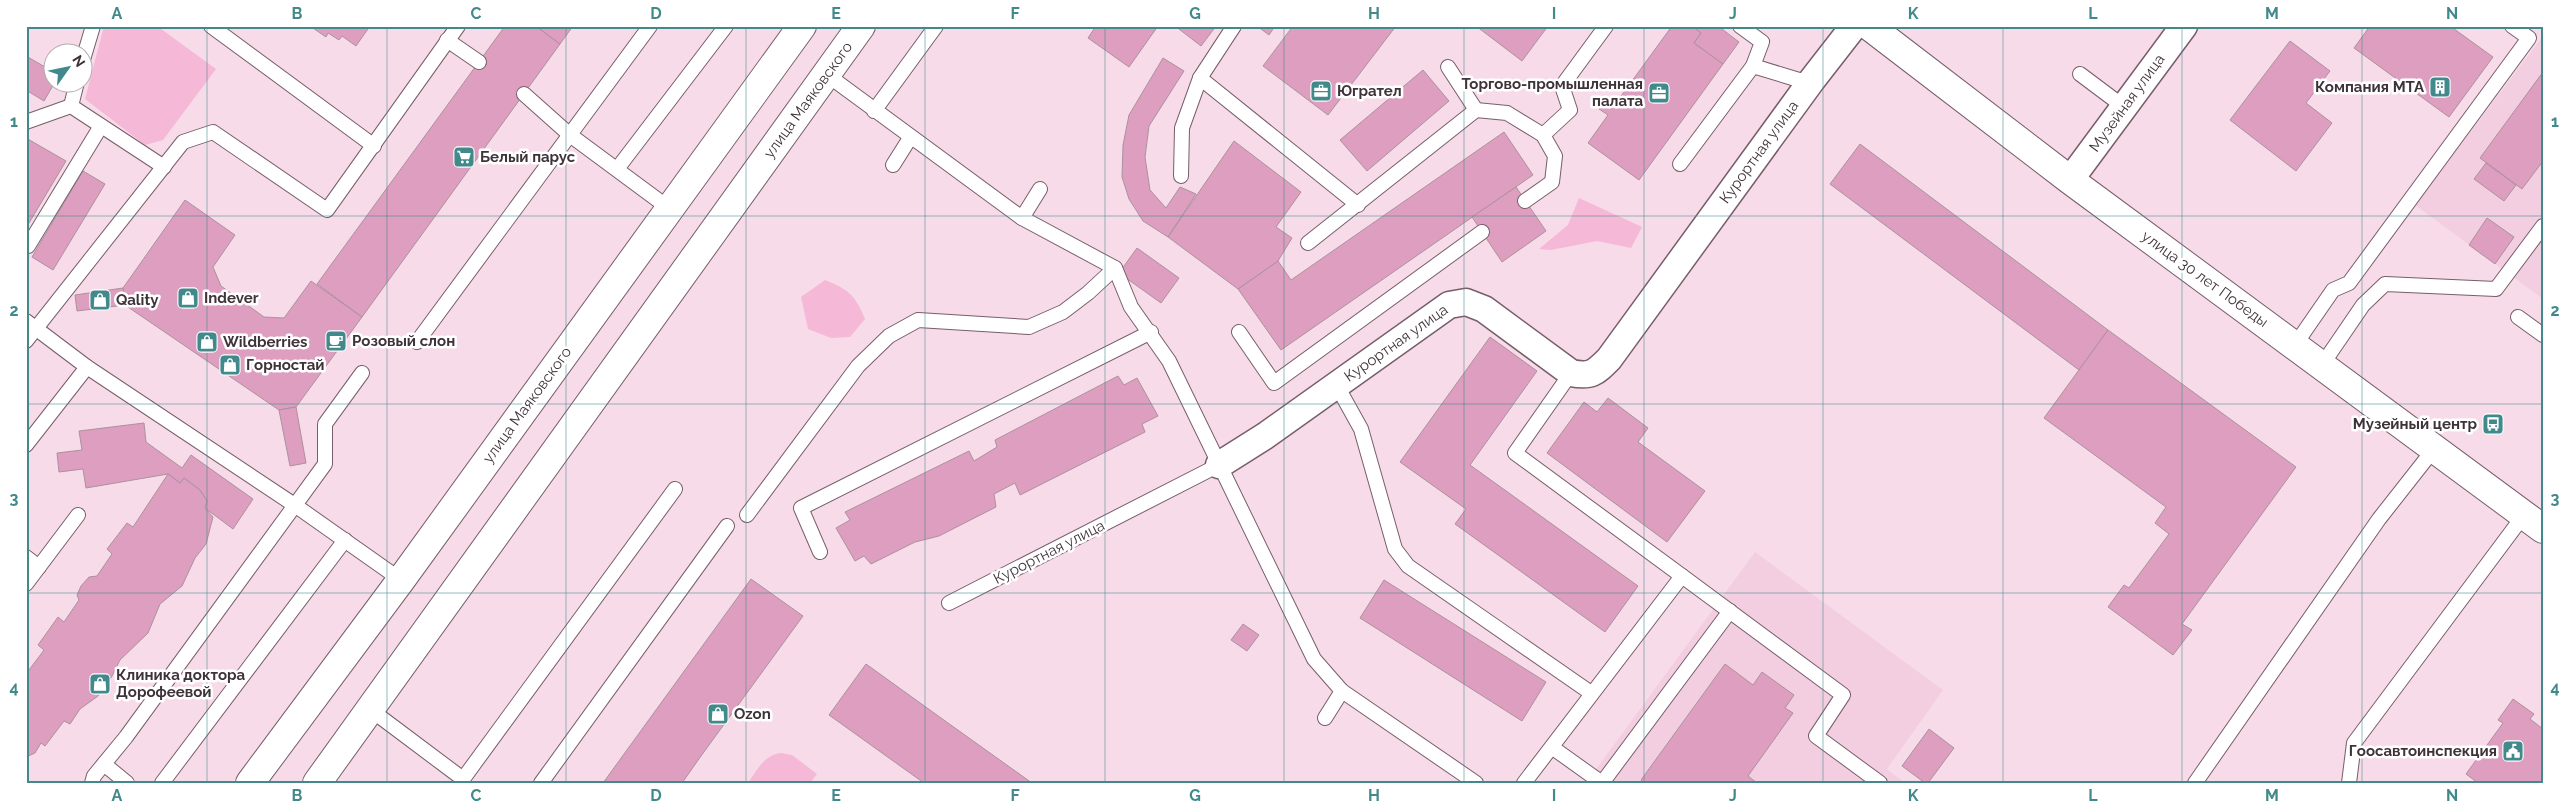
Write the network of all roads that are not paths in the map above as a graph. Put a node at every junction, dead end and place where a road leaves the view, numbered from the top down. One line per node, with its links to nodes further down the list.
1 (92, 26): 17 (lane)
2 (211, 26): 36 (lane)
3 (458, 26): 16 (lane)
4 (650, 26): 33 (lane)
5 (726, 26): 40 (lane)
6 (802, 26): 46 (main road, улица Маяковского)
7 (861, 26): 21 (main road, улица Маяковского)
8 (936, 26): 30 (lane)
9 (1234, 26): 23 (lane)
10 (1606, 26): 34 (lane)
11 (1740, 26): 20 (lane)
12 (1854, 26): 24 (street, Курортная улица)
13 (1869, 26): 42 (main road, улица 30 лет Победы)
14 (2184, 26): 28 (street, Музейная улица)
15 (2512, 26): 60 (lane)
16 (447, 40): 18 (lane); 36 (lane)
17 (88, 42)
18 (479, 62)
19 (1448, 66): 29 (lane)
20 (1753, 66): 24 (lane); 37 (lane)
21 (826, 74): 30 (lane); 86 (main road, улица Маяковского)
22 (2080, 74): 28 (lane)
23 (1200, 78): 41 (lane); 45 (lane)
24 (1812, 80): 64 (street, Курортная улица)
25 (74, 92): 27 (lane)
26 (524, 94): 33 (lane)
27 (71, 106): 31 (lane); 32 (lane)
28 (2124, 107): 42 (street, Музейная улица)
29 (1476, 110): 34 (lane); 45 (lane)
30 (874, 111): 35 (lane)
31 (26, 122)
32 (101, 126): 39 (lane); 51 (lane)
33 (570, 135): 40 (lane); 59 (lane)
34 (1543, 135): 44 (lane)
35 (910, 138): 38 (lane); 47 (lane)
36 (374, 146): 39 (lane)
37 (1680, 164)
38 (893, 165)
39 (164, 167): 54 (lane)
40 (617, 169): 46 (lane)
41 (1181, 176)
42 (2070, 180): 60 (main road, улица 30 лет Победы)
43 (1040, 188): 47 (lane)
44 (1525, 201)
45 (1358, 205): 50 (lane)
46 (670, 209): 80 (main road, улица Маяковского)
47 (1022, 218): 52 (lane)
48 (2543, 226): 61 (lane)
49 (1482, 232): 56 (lane)
50 (1308, 243)
51 (28, 246)
52 (1115, 268): 55 (lane); 72 (lane)
53 (2518, 316): 57 (lane)
54 (31, 325): 58 (lane); 62 (lane)
55 (1151, 332): 68 (lane); 76 (lane)
56 (1239, 332)
57 (2543, 335)
58 (26, 341)
59 (417, 342)
60 (2296, 345): 61 (main road, улица 30 лет Победы)
61 (2322, 365): 67 (main road, улица 30 лет Победы)
62 (87, 367): 66 (lane); 70 (lane)
63 (362, 373): 70 (lane)
64 (1571, 373): 65 (street, Курортная улица); 79 (lane)
65 (1336, 384): 68 (street, Курортная улица); 85 (lane)
66 (26, 445)
67 (2434, 449): 73 (main road, улица 30 лет Победы); 102 (lane)
68 (1219, 465): 82 (lane, Курортная улица); 84 (lane)
69 (675, 489): 91 (lane)
70 (296, 506): 75 (lane); 89 (lane)
71 (78, 515): 78 (lane)
72 (747, 515)
73 (2533, 522): 92 (lane)
74 (727, 526): 97 (lane)
75 (345, 540): 80 (lane); 94 (lane)
76 (820, 552)
77 (26, 557): 78 (lane)
78 (39, 567): 81 (lane)
79 (1682, 576): 83 (lane); 85 (lane)
80 (402, 580): 95 (main road, улица Маяковского)
81 (26, 584)
82 (949, 603)
83 (1730, 611): 100 (lane); 101 (lane)
84 (1342, 691): 87 (lane); 98 (lane)
85 (1591, 693): 88 (lane)
86 (371, 710): 91 (lane); 96 (main road, улица Маяковского)
87 (1325, 718)
88 (1553, 748): 99 (lane); 100 (lane)
89 (104, 764): 90 (lane); 93 (lane)
90 (90, 780)
91 (462, 781)
92 (2350, 782)
93 (127, 783)
94 (162, 783)
95 (250, 783)
96 (317, 783)
97 (542, 783)
98 (1476, 783)
99 (1524, 783)
100 (1602, 783)
101 (1880, 783)
102 (2196, 783)

